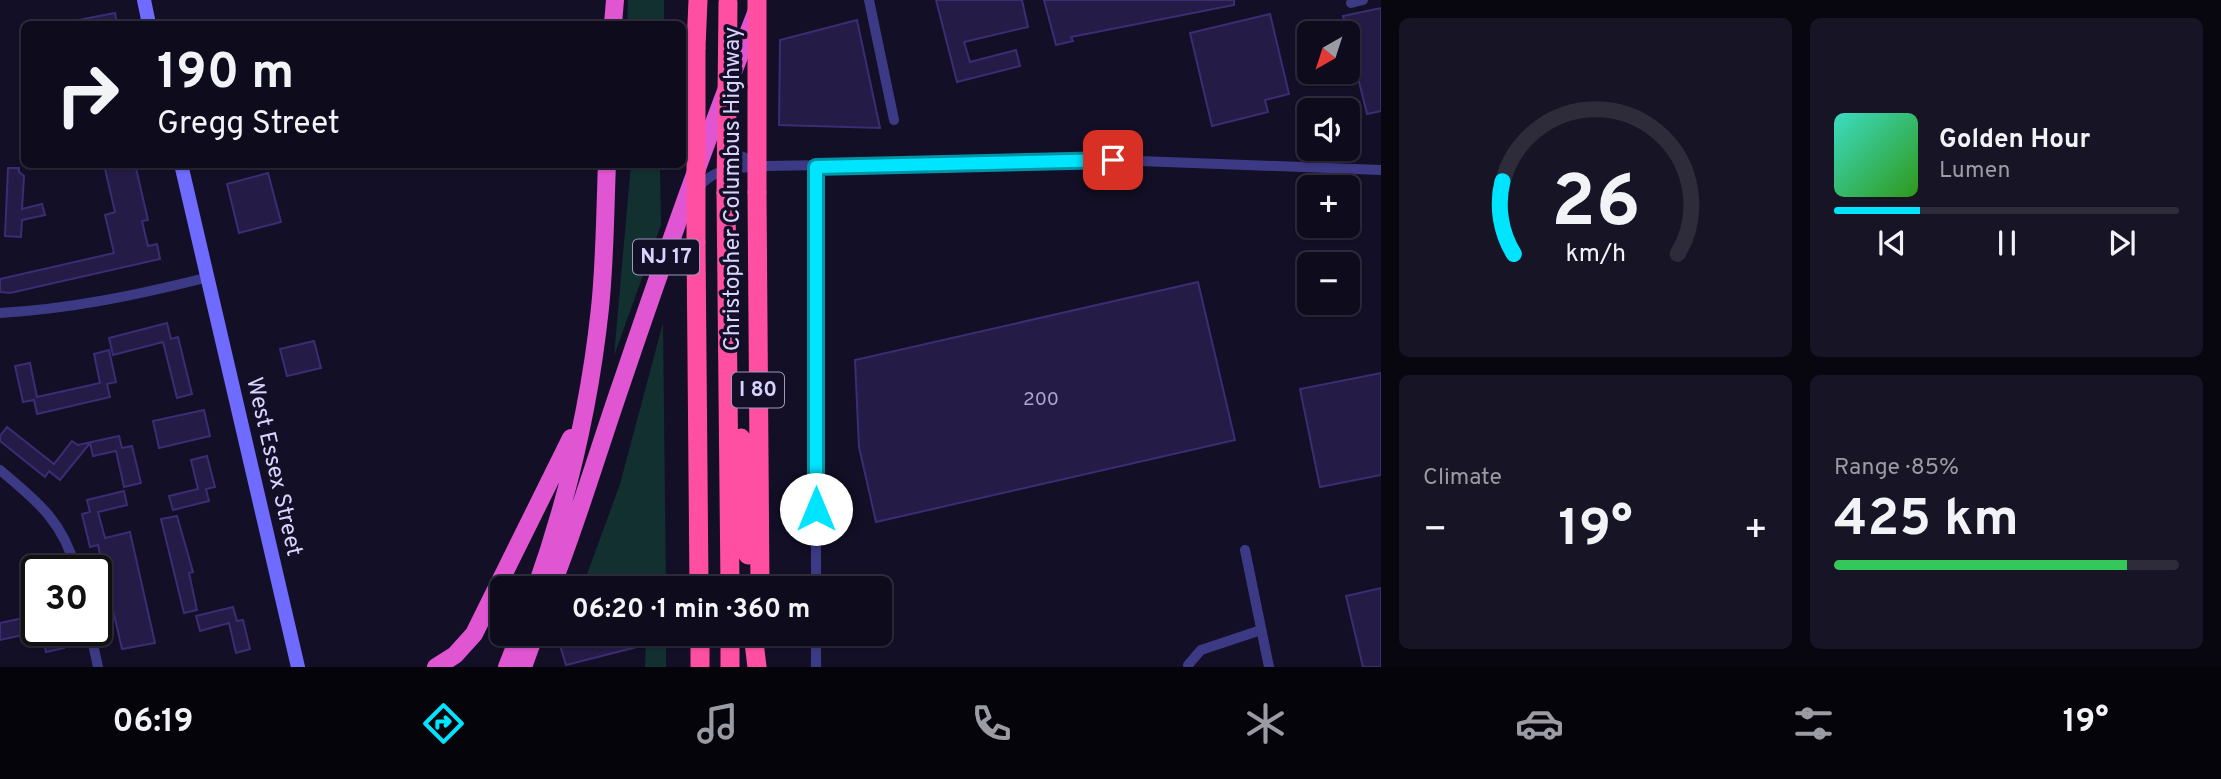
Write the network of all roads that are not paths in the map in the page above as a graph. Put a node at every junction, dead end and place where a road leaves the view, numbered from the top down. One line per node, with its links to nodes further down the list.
1 (144, 0): 9 (main road)
2 (615, 0): 10 (highway)
3 (698, 0): 28 (highway, Christopher Columbus Highway, bridge)
4 (759, 0): 11 (highway, NJ 17); 31 (highway, Christopher Columbus Highway / I 80, bridge)
5 (869, 0): 12 (street)
6 (1363, 0): 8 (street)
7 (728, 2): 21 (highway, Christopher Columbus Highway / I 80, bridge)
8 (1351, 3)
9 (148, 21)
10 (613, 21)
11 (715, 116): 13 (street); 18 (highway, NJ 17)
12 (894, 120)
13 (765, 166): 14 (street); 18 (street)
14 (816, 167): 17 (street); 32 (street)
15 (182, 168): 19 (main road, West Essex Street)
16 (607, 168): 22 (highway, NJ 17)
17 (1381, 170)
18 (684, 205): 27 (highway, NJ 17)
19 (205, 278): 20 (street); 44 (main road, West Essex Street)
20 (0, 313)
21 (729, 383): 29 (highway, Christopher Columbus Highway / I 80); 30 (highway)
22 (585, 410): 26 (highway, NJ 17); 45 (highway)
23 (0, 470): 25 (street)
24 (1245, 550): 33 (street)
25 (72, 555)
26 (540, 576)
27 (556, 576)
28 (699, 576)
29 (730, 576)
30 (748, 576)
31 (760, 576)
32 (816, 576)
33 (1261, 630): 42 (street); 52 (street)
34 (93, 646): 43 (street)
35 (515, 646): 46 (highway)
36 (531, 646): 47 (highway)
37 (700, 646): 48 (highway)
38 (730, 646): 49 (highway)
39 (755, 646): 50 (highway)
40 (760, 646): 50 (highway)
41 (816, 646): 51 (street)
42 (1188, 666)
43 (98, 667)
44 (298, 667)
45 (436, 667)
46 (507, 667)
47 (523, 667)
48 (700, 667)
49 (730, 667)
50 (759, 667)
51 (816, 667)
52 (1269, 667)

